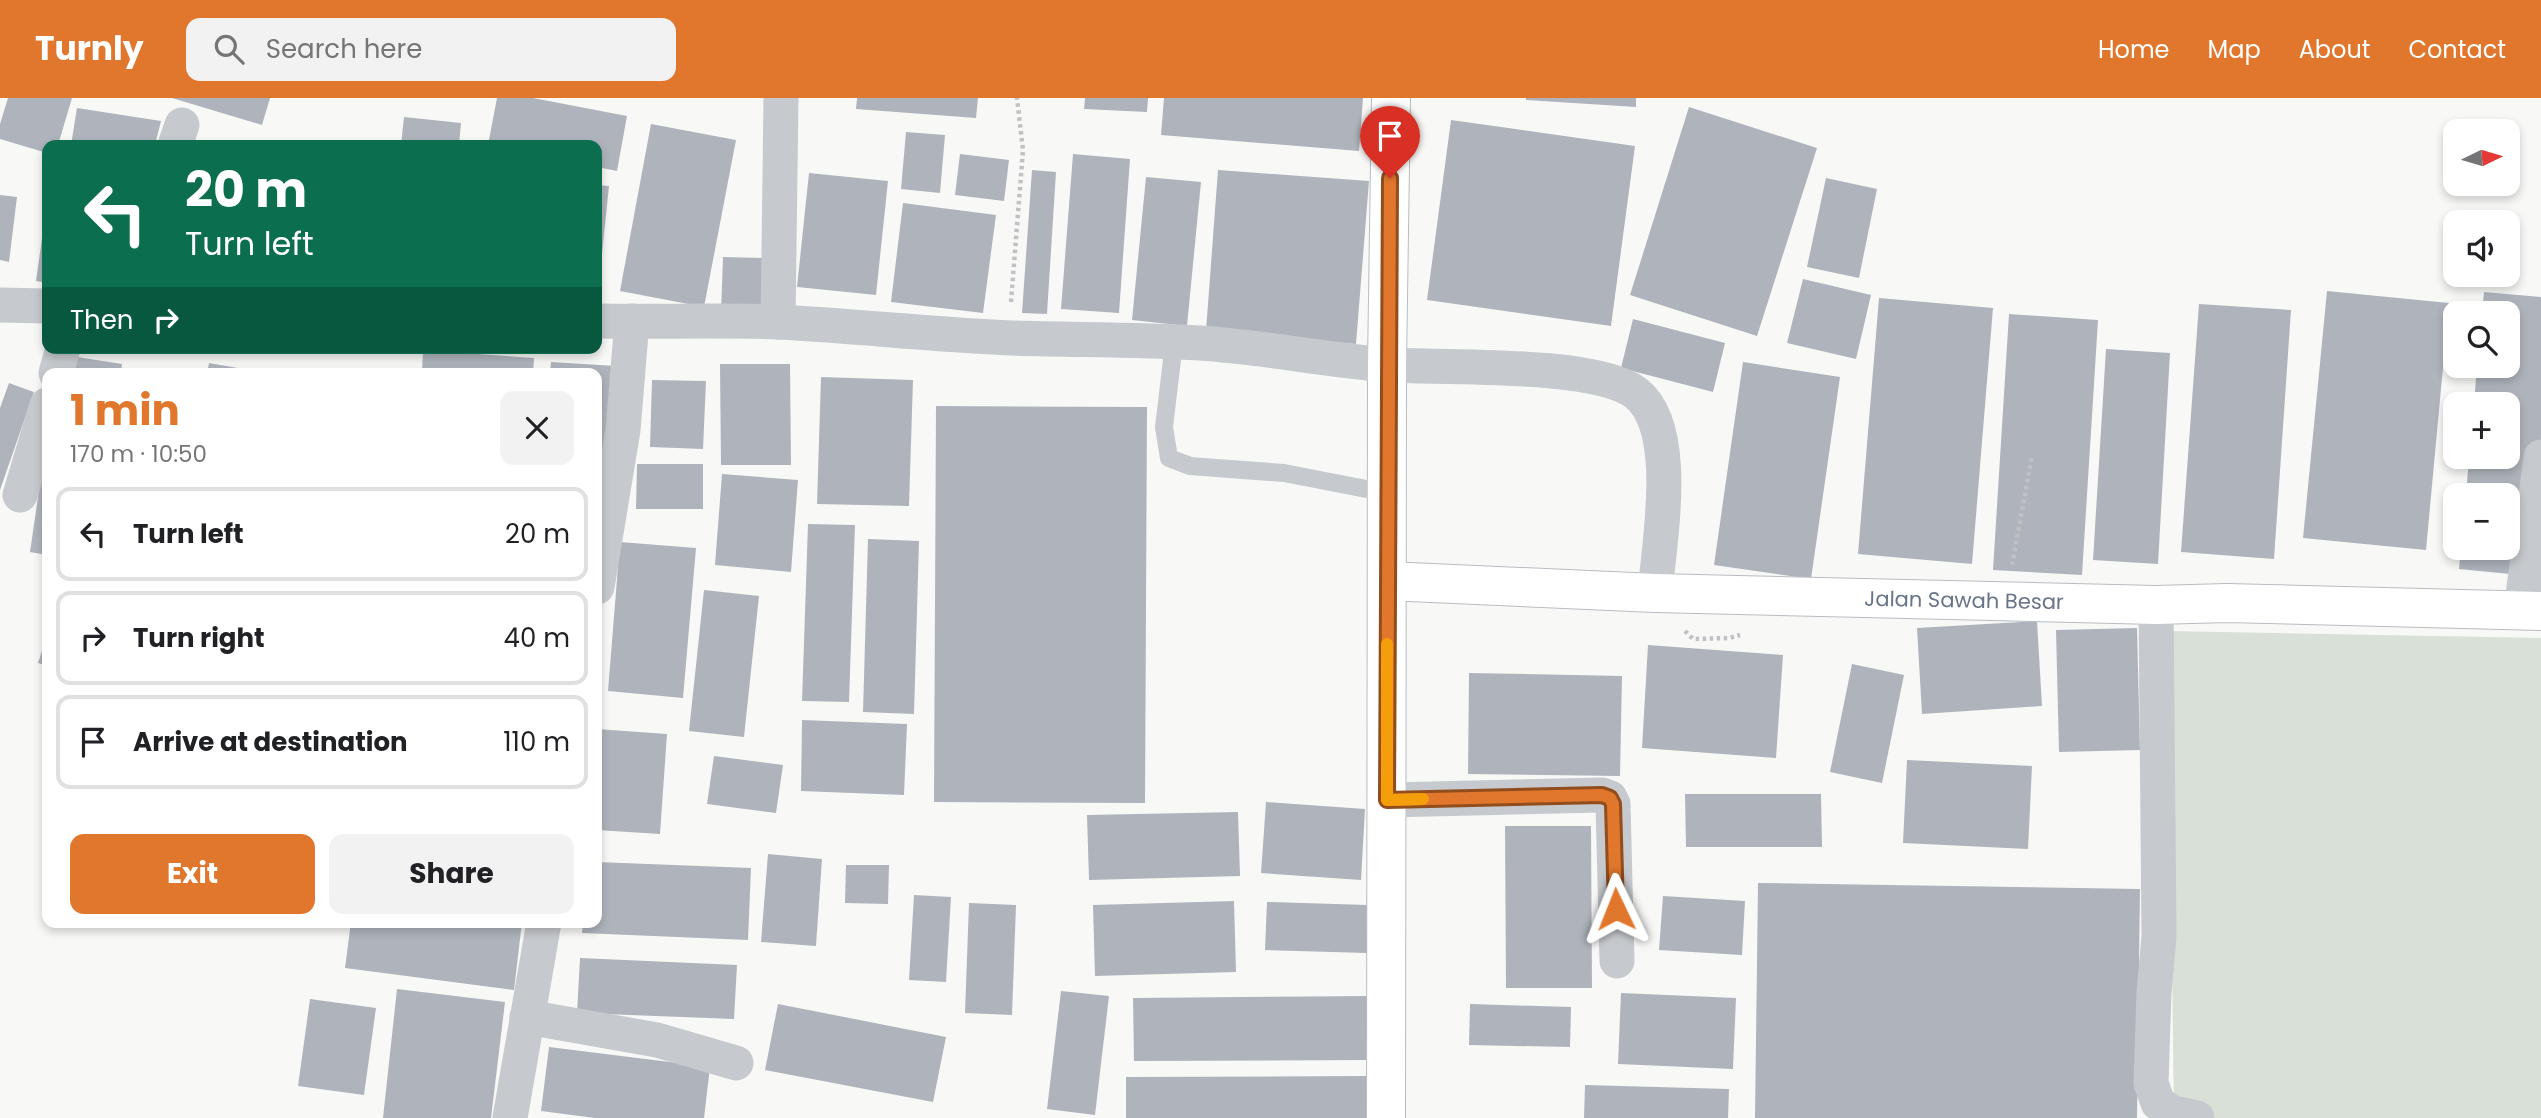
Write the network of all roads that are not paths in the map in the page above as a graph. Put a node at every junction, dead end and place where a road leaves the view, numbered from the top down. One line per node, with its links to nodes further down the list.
1 (781, 98): 7 (street)
2 (1391, 98): 9 (main road)
3 (0, 305): 4 (street)
4 (42, 306)
5 (602, 321): 6 (street)
6 (632, 321): 7 (street); 14 (street)
7 (778, 322): 8 (street)
8 (1174, 343): 9 (street); 12 (lane)
9 (1387, 365): 12 (main road); 16 (street)
10 (42, 422): 13 (street)
11 (2541, 457): 18 (street)
12 (1387, 493): 15 (main road)
13 (20, 495)
14 (602, 557)
15 (1387, 581): 16 (main road, Jalan Sawah Besar); 19 (main road)
16 (1655, 593): 17 (main road, Jalan Sawah Besar)
17 (2156, 605): 18 (main road, Jalan Sawah Besar); 26 (street)
18 (2531, 611)
19 (1387, 800): 21 (street); 25 (main road)
20 (543, 928): 22 (street)
21 (1617, 961)
22 (527, 1017): 23 (street); 24 (street)
23 (736, 1063)
24 (510, 1118)
25 (1385, 1118)
26 (2197, 1118)

